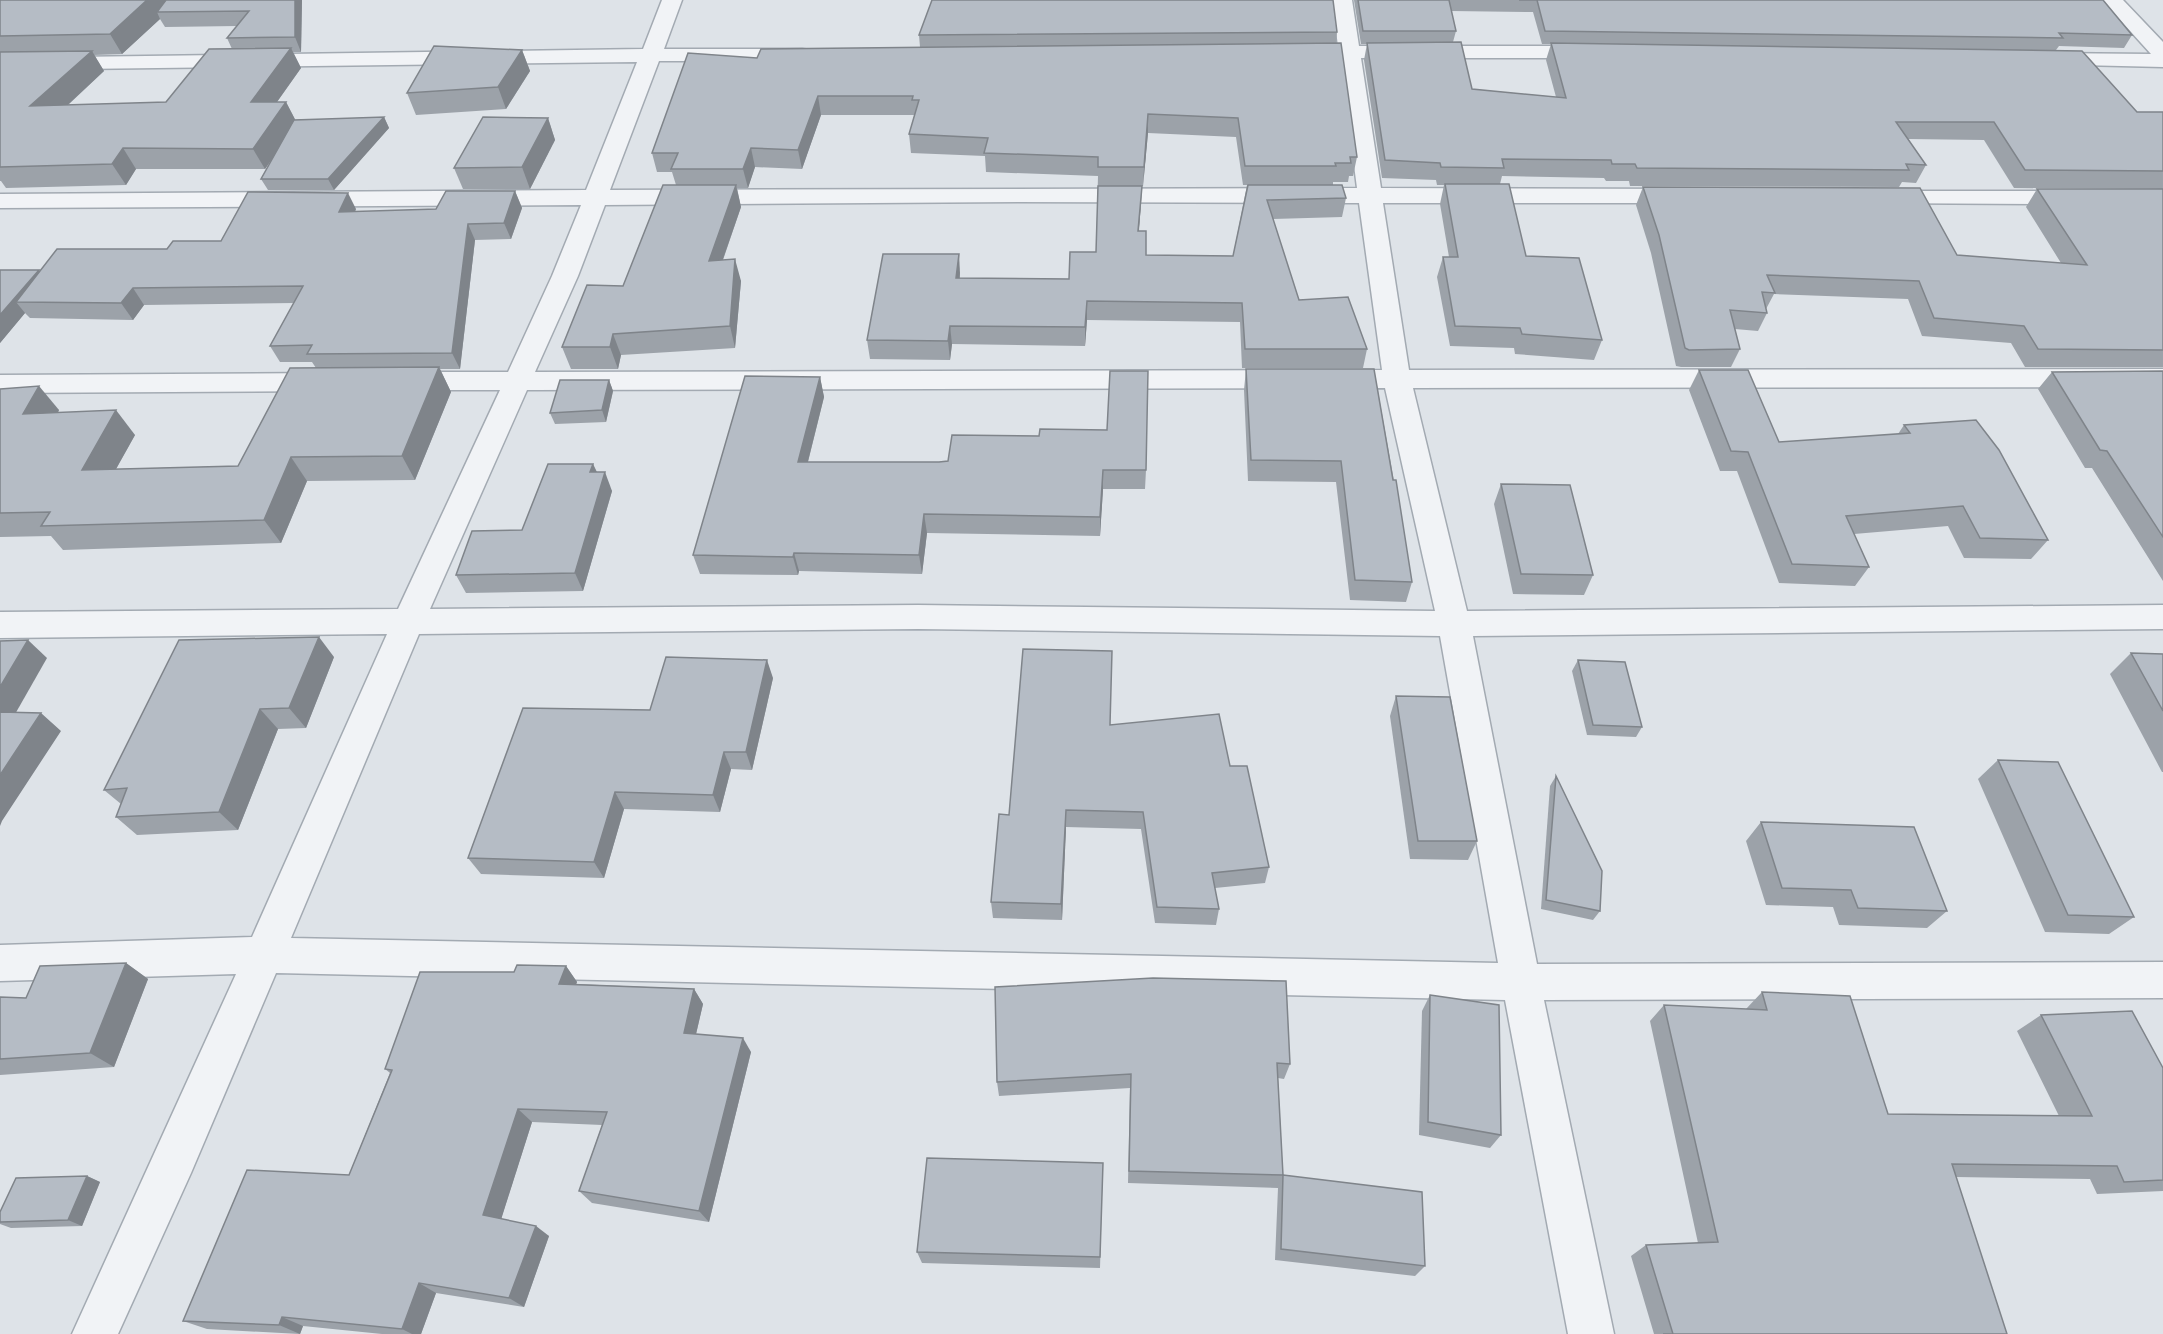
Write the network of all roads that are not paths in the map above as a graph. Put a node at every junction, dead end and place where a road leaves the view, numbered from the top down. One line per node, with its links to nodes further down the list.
1 (672, 0): 7 (street)
2 (1342, 0): 5 (street)
3 (2112, 0): 9 (street)
4 (1279, 52): 5 (street)
5 (1350, 52): 6 (street); 13 (street)
6 (1613, 53)
7 (652, 55): 8 (street); 12 (street); 17 (street)
8 (819, 55)
9 (2163, 56)
10 (2019, 58): 11 (street)
11 (2163, 61)
12 (0, 64)
13 (1369, 194): 14 (street); 17 (street); 21 (street)
14 (1703, 196)
15 (1854, 198): 16 (street)
16 (2163, 198)
17 (597, 199): 18 (street); 20 (street)
18 (0, 201)
19 (2163, 378): 21 (street)
20 (516, 380): 21 (street); 22 (street); 24 (street)
21 (1397, 380): 25 (street)
22 (0, 384)
23 (2163, 617): 25 (street)
24 (408, 623): 25 (street); 26 (street); 27 (street)
25 (1454, 624): 30 (street)
26 (0, 625)
27 (264, 955): 28 (street); 30 (street); 31 (street)
28 (0, 963)
29 (2163, 981): 30 (street)
30 (1521, 982): 32 (street)
31 (95, 1334)
32 (1592, 1334)

